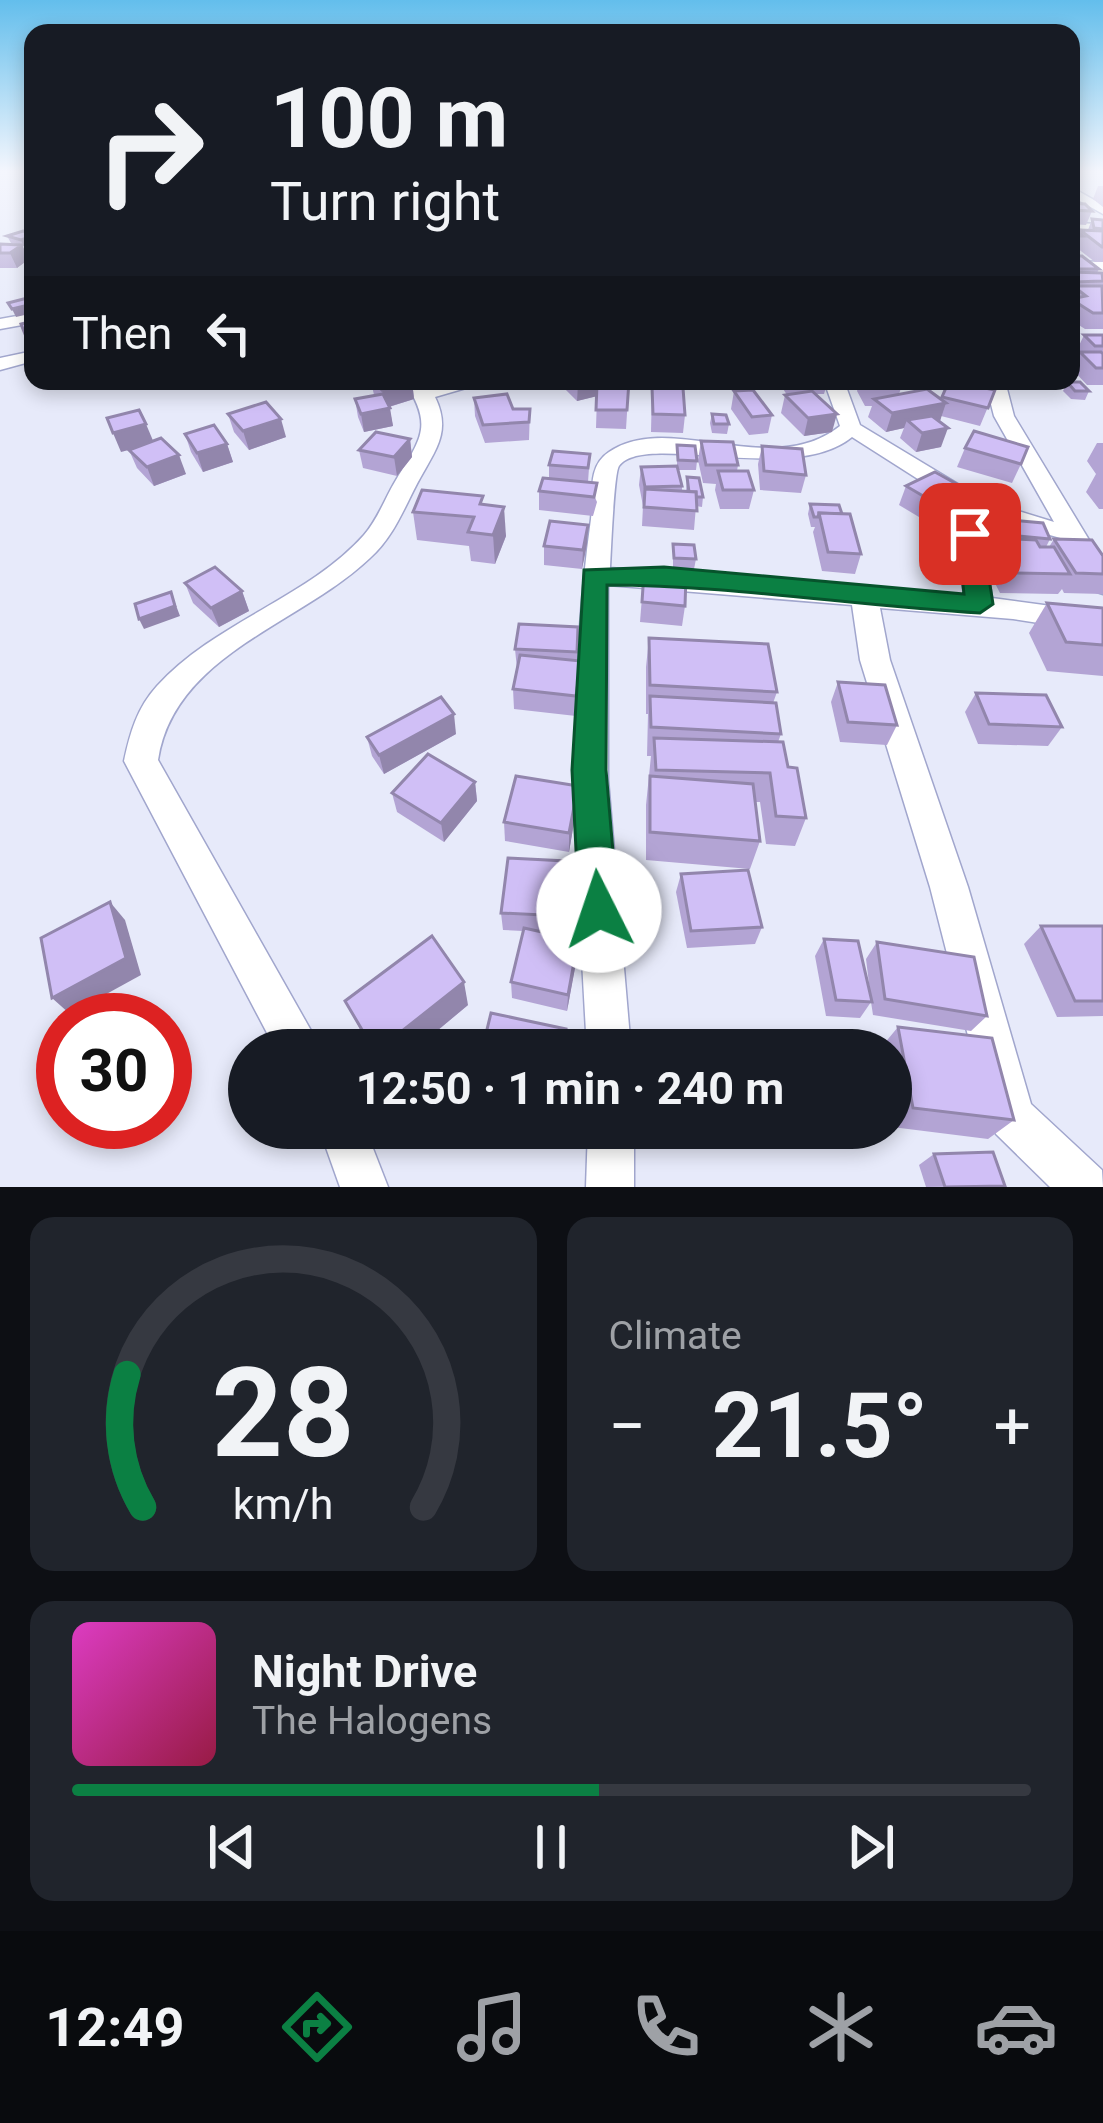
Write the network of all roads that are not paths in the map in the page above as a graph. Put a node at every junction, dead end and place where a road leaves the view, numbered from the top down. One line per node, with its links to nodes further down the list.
1 (420, 390): 12 (street)
2 (837, 390): 4 (street)
3 (997, 390): 6 (street)
4 (851, 428): 5 (street); 7 (street)
5 (965, 499): 6 (street); 10 (street)
6 (1075, 534): 8 (street)
7 (594, 576): 9 (street); 13 (street)
8 (1103, 585)
9 (865, 598): 10 (street); 18 (street)
10 (980, 604): 11 (street)
11 (1103, 623)
12 (288, 1029)
13 (608, 1029)
14 (350, 1149): 16 (street)
15 (611, 1149): 17 (street)
16 (364, 1187)
17 (610, 1187)
18 (1085, 1187)

